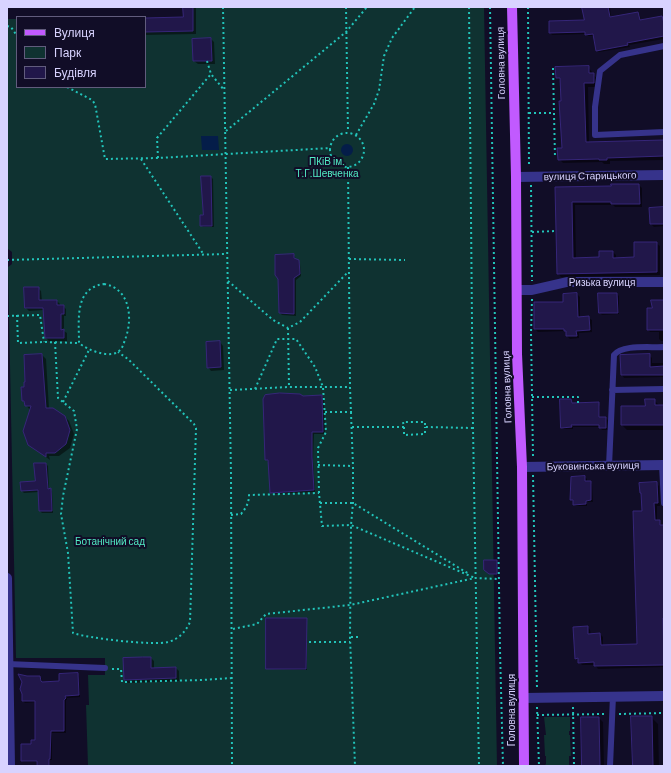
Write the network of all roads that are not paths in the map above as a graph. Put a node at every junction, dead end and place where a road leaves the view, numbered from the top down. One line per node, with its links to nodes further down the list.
1 (512, 7): 5 (main road, Головна вулиця)
2 (664, 46): 3 (lane)
3 (664, 132)
4 (664, 175): 5 (street, вулиця Старицького)
5 (516, 177): 7 (main road, Головна вулиця)
6 (664, 282): 7 (street, Ризька вулиця)
7 (517, 290): 13 (main road, Головна вулиця)
8 (664, 347): 10 (lane)
9 (664, 389): 10 (lane)
10 (612, 390): 11 (lane)
11 (609, 466): 12 (street, Буковинська вулиця); 13 (street, Буковинська вулиця)
12 (663, 466): 14 (lane)
13 (522, 467): 20 (main road, Головна вулиця)
14 (664, 503)
15 (7, 578): 16 (street)
16 (8, 664): 17 (lane); 21 (street)
17 (105, 668)
18 (613, 696): 19 (street); 20 (street); 23 (lane)
19 (664, 696)
20 (524, 698): 22 (main road, Головна вулиця)
21 (10, 766)
22 (524, 766)
23 (610, 766)

